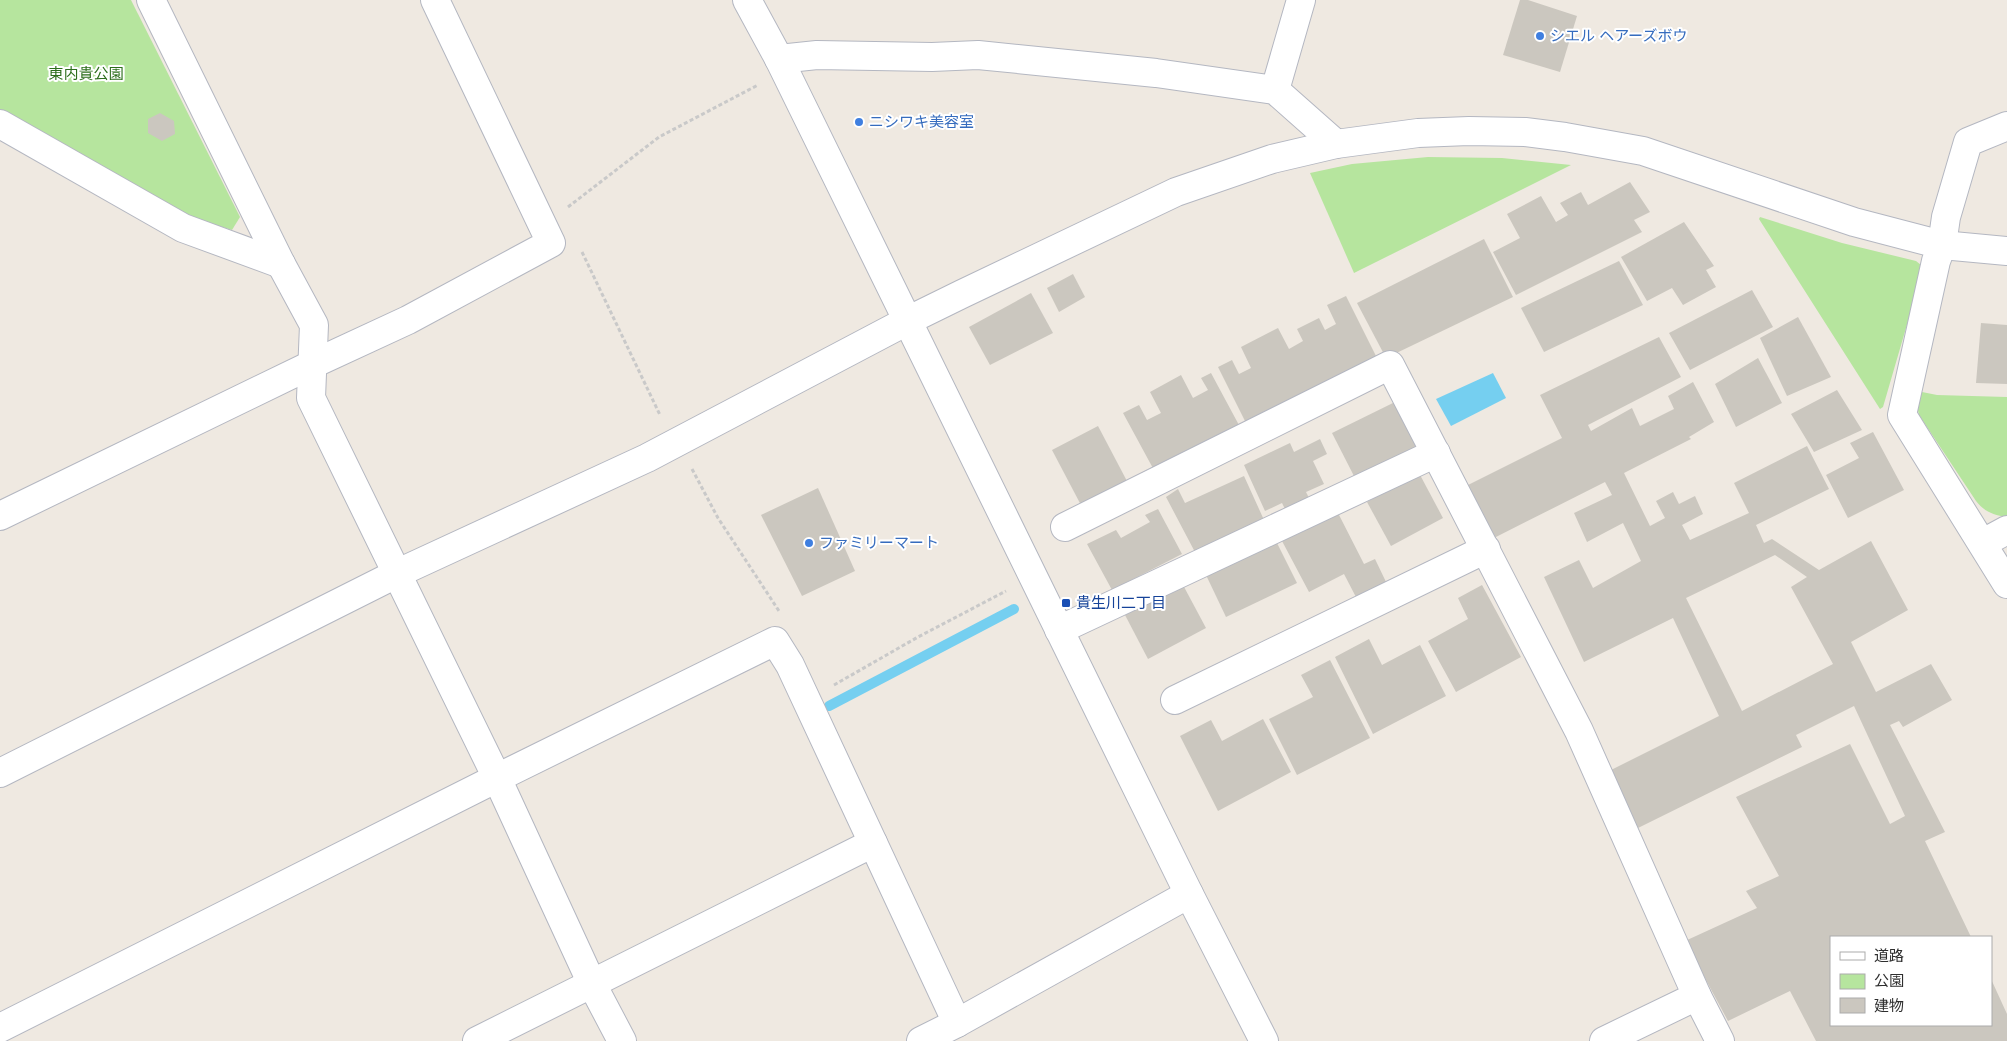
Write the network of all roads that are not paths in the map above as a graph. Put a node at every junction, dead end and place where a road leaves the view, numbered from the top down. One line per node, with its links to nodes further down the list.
1 (151, 0): 12 (street)
2 (435, 0): 14 (street)
3 (747, 0): 5 (street)
4 (1301, 0): 6 (street)
5 (782, 65): 6 (street); 13 (street)
6 (1275, 90): 9 (street)
7 (0, 124): 12 (street)
8 (2007, 126): 10 (street)
9 (1336, 144): 10 (street); 13 (street)
10 (1942, 245): 11 (street); 19 (street)
11 (2007, 250)
12 (281, 264): 14 (street)
13 (908, 321): 21 (street); 23 (street)
14 (313, 364): 16 (street); 21 (street)
15 (1436, 453): 17 (street); 20 (street); 23 (street)
16 (3, 507)
17 (1064, 527)
18 (2007, 530): 19 (street)
19 (1983, 543): 22 (street)
20 (1486, 549): 24 (street); 30 (street)
21 (398, 573): 25 (street); 26 (street)
22 (2007, 584)
23 (1059, 630): 28 (street)
24 (1175, 700)
25 (0, 773)
26 (497, 778): 27 (street); 29 (street); 32 (street)
27 (873, 843): 29 (street); 31 (street)
28 (1189, 894): 31 (street); 36 (street)
29 (592, 984): 33 (street); 34 (street)
30 (1697, 996): 37 (street); 38 (street)
31 (957, 1023): 35 (street)
32 (0, 1028)
33 (477, 1041)
34 (622, 1041)
35 (921, 1041)
36 (1264, 1041)
37 (1604, 1041)
38 (1720, 1041)

